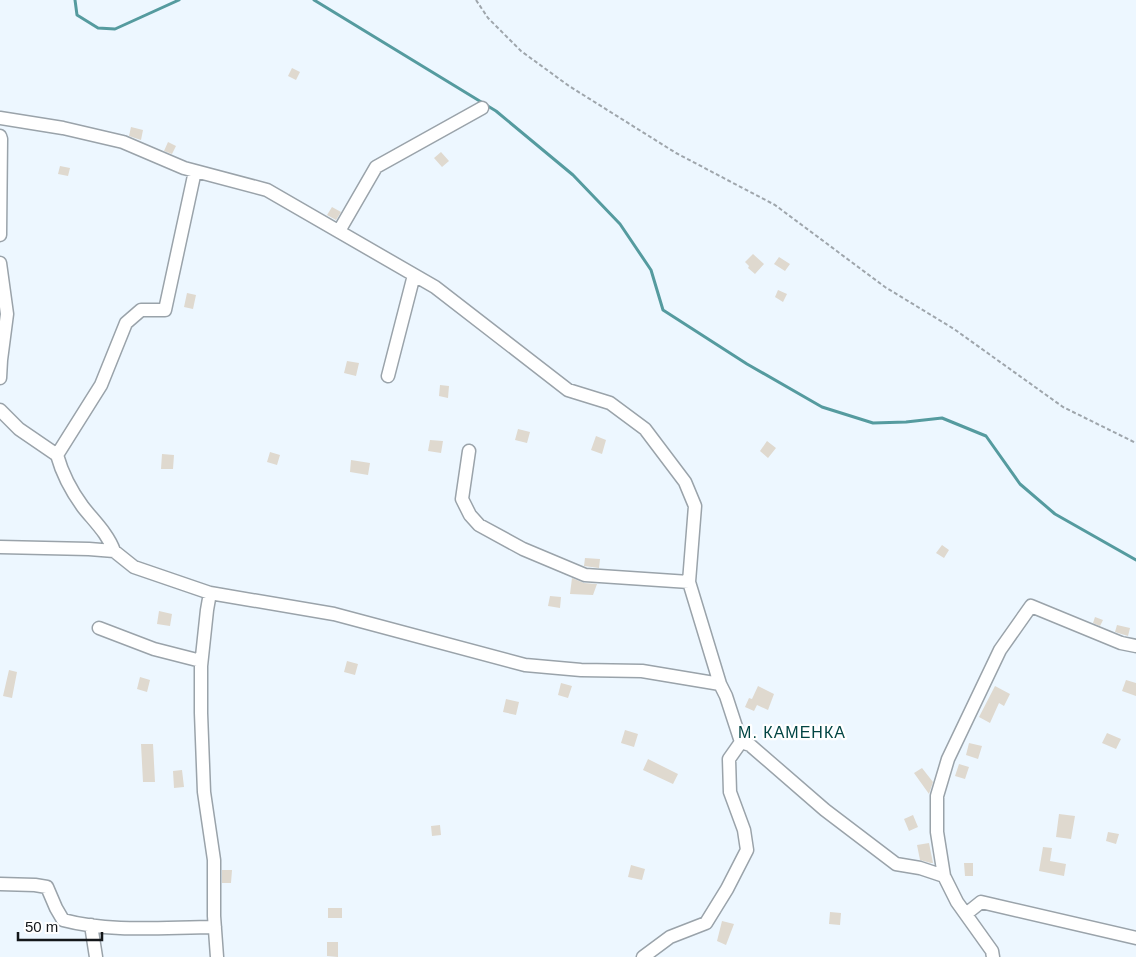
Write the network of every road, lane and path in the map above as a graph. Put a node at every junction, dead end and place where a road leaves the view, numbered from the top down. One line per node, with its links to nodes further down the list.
1 (476, 0): 13 (path)
2 (482, 108): 6 (street)
3 (0, 118): 5 (street)
4 (0, 136): 7 (street)
5 (195, 171): 6 (street); 15 (street)
6 (339, 231): 9 (street)
7 (0, 235)
8 (0, 263): 11 (street)
9 (414, 275): 10 (street); 18 (street)
10 (388, 376)
11 (0, 378)
12 (0, 410): 15 (street)
13 (1136, 443)
14 (469, 452): 18 (street)
15 (57, 455): 17 (street)
16 (0, 547): 17 (street)
17 (114, 551): 19 (street)
18 (689, 582): 23 (street)
19 (210, 593): 22 (street); 23 (street)
20 (99, 628): 22 (street)
21 (1136, 646): 25 (street)
22 (202, 661): 29 (street)
23 (720, 684): 24 (street)
24 (741, 742): 25 (street); 33 (street)
25 (944, 876): 27 (street)
26 (0, 884): 28 (street)
27 (966, 914): 30 (street); 34 (street)
28 (91, 925): 29 (street); 31 (street)
29 (215, 927): 32 (street)
30 (1136, 938)
31 (96, 957)
32 (217, 957)
33 (643, 957)
34 (993, 957)

